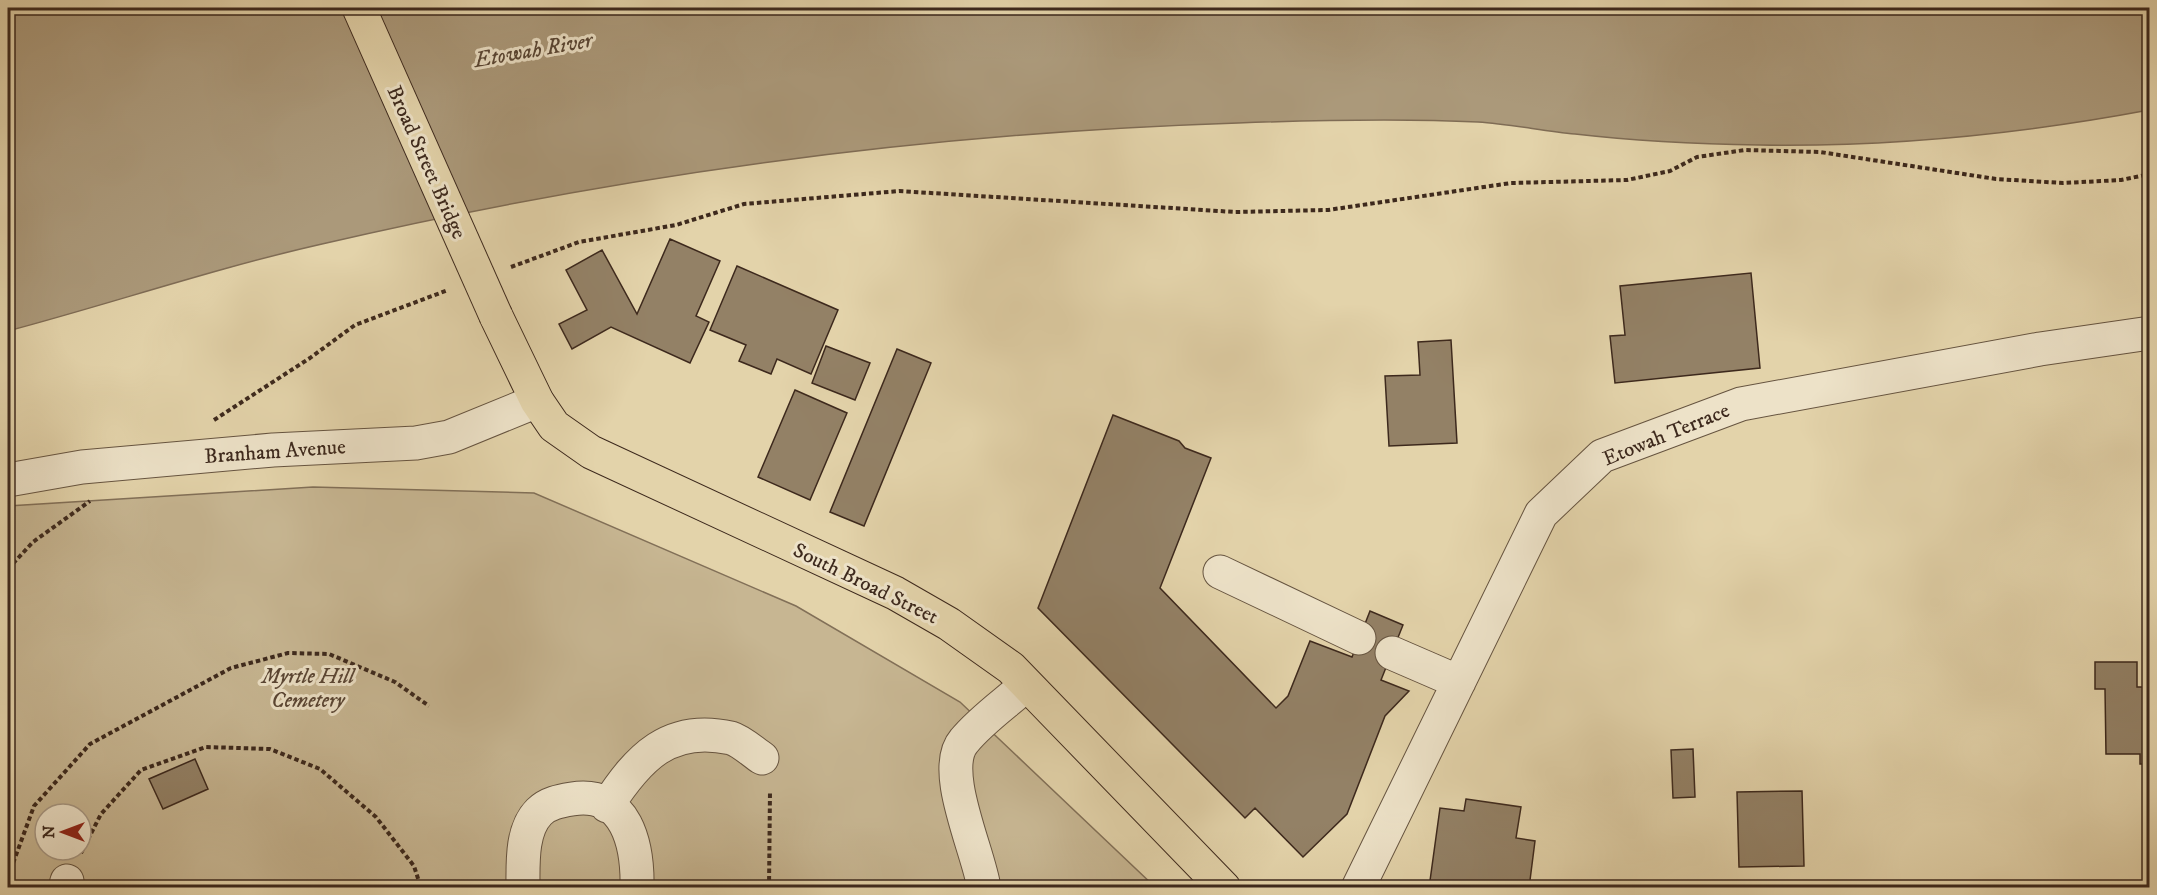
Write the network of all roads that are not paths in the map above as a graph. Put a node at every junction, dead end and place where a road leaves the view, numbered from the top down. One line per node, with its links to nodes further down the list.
1 (359, 8): 2 (main road, Broad Street Bridge, bridge)
2 (496, 316): 4 (main road, South Broad Street)
3 (2150, 333): 9 (street, Etowah Terrace)
4 (537, 401): 5 (street, Branham Avenue); 10 (main road, South Broad Street)
5 (8, 480)
6 (1220, 572): 7 (street)
7 (1359, 638)
8 (1392, 653): 9 (street)
9 (1459, 682): 17 (street, Etowah Terrace)
10 (1026, 685): 15 (street); 16 (main road, South Broad Street)
11 (762, 758): 12 (street)
12 (608, 806): 13 (street); 14 (street)
13 (524, 888)
14 (637, 888)
15 (984, 888)
16 (1224, 888)
17 (1358, 888)

